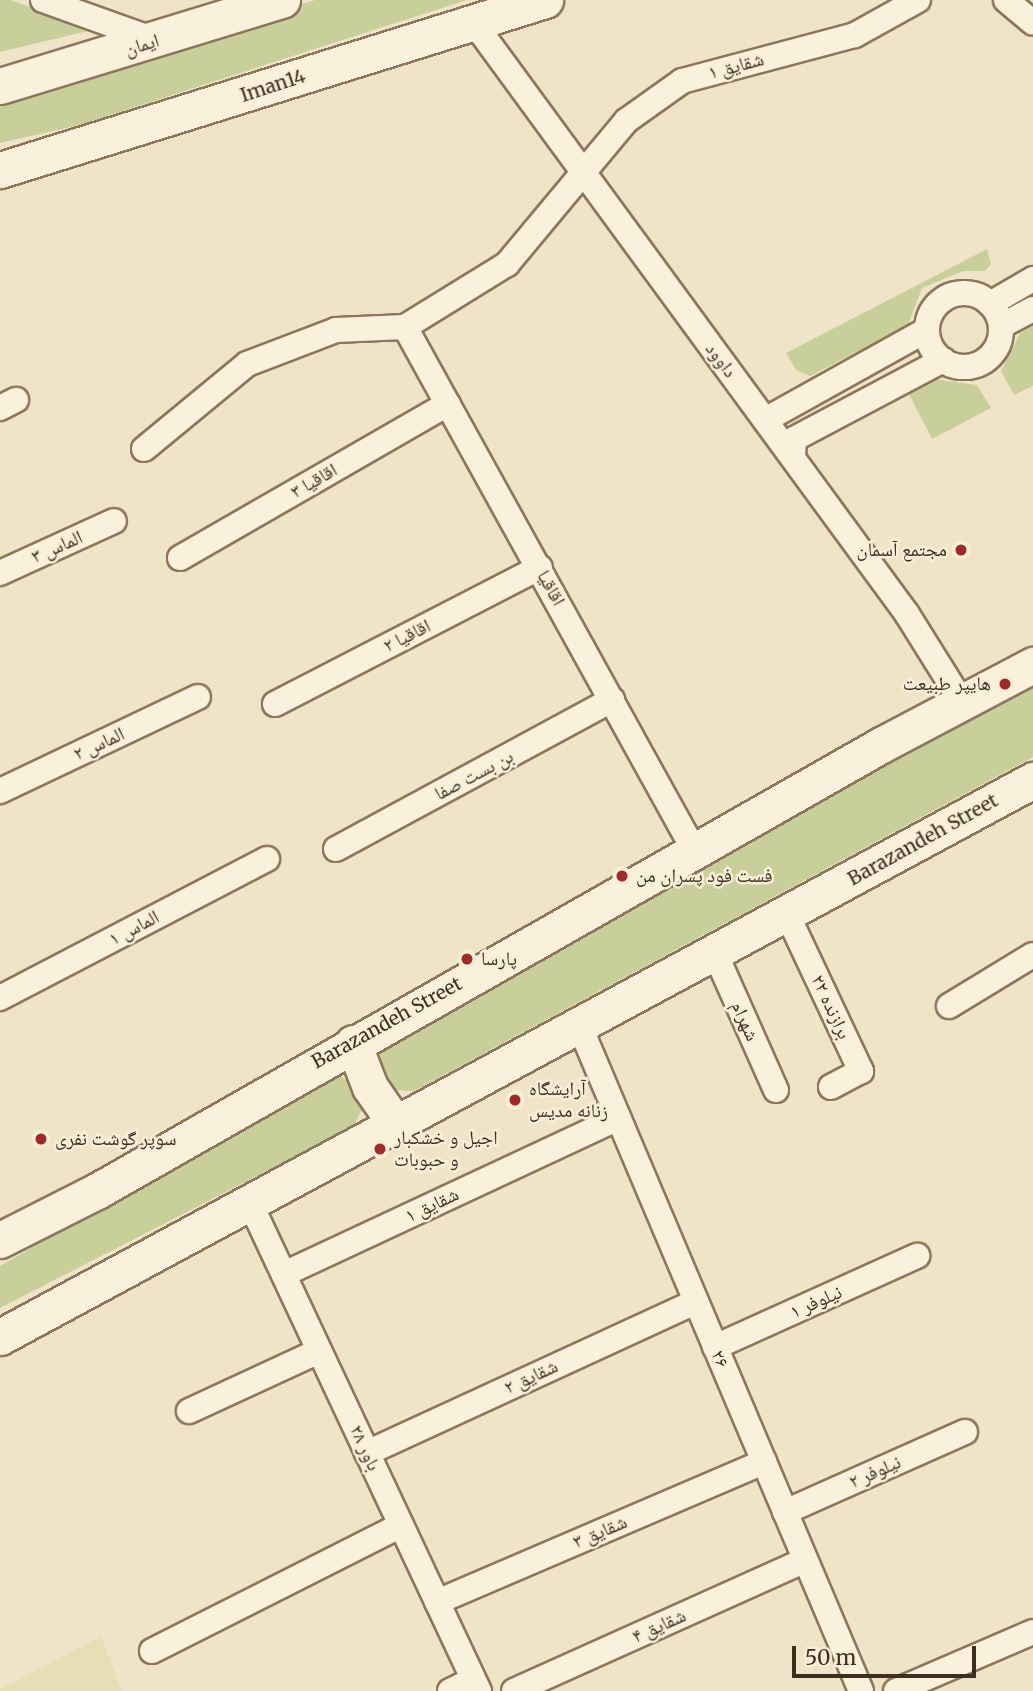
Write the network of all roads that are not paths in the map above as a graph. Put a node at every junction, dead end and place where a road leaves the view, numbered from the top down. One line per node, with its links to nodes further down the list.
1 (43, 0): 8 (street)
2 (282, 0): 8 (main road, ایمان)
3 (545, 0): 6 (main road, Iman14)
4 (918, 0): 11 (street, شقایق ۱)
5 (1006, 0): 7 (street)
6 (474, 23): 10 (main road, Iman14); 11 (street, داوود)
7 (1033, 23)
8 (155, 41): 9 (main road, ایمان)
9 (0, 86)
10 (0, 170)
11 (584, 178): 15 (street, شقایق ۱); 19 (street, داوود)
12 (1033, 279): 14 (street)
13 (1033, 309): 14 (street)
14 (995, 315): 16 (street); 17 (street)
15 (405, 327): 18 (street, اقاقیا); 20 (street)
16 (927, 330): 17 (street); 19 (street)
17 (943, 360): 21 (street)
18 (448, 404): 23 (street, اقاقیا ۳); 24 (street, اقاقیا)
19 (765, 420): 21 (street, داوود)
20 (144, 449)
21 (793, 457): 29 (street, داوود)
22 (114, 522): 25 (street, الماس ۳)
23 (180, 558)
24 (540, 567): 28 (street, اقاقیا); 30 (street, اقاقیا ۲)
25 (0, 573)
26 (1033, 665): 29 (main road, Barazandeh Street)
27 (198, 697): 32 (street, الماس ۲)
28 (612, 700): 33 (street, بن بست صفا); 34 (street, اقاقیا)
29 (962, 702): 34 (main road, Barazandeh Street)
30 (275, 704)
31 (1033, 780): 36 (main road, Barazandeh Street)
32 (0, 791)
33 (336, 849)
34 (694, 850): 42 (main road, Barazandeh Street)
35 (267, 859): 39 (street, الماس ۱)
36 (788, 914): 37 (main road, Barazandeh Street); 43 (street, برازنده ۲۲)
37 (715, 953): 41 (main road, Barazandeh Street); 44 (street, شهرام)
38 (1033, 955): 40 (street)
39 (0, 998)
40 (948, 1006)
41 (580, 1027): 45 (street, ۲۶); 46 (main road, Barazandeh Street)
42 (353, 1043): 46 (main road); 48 (main road, Barazandeh Street)
43 (831, 1087)
44 (776, 1090)
45 (618, 1118): 50 (street, شقایق ۱); 51 (street, ۲۶)
46 (397, 1126): 47 (main road, Barazandeh Street)
47 (251, 1205): 50 (street, باور ۲۸); 52 (main road, Barazandeh Street)
48 (0, 1240)
49 (917, 1256): 53 (street, نیلوفر ۱)
50 (284, 1274): 54 (street, باور ۲۸)
51 (696, 1302): 53 (street, ۲۶); 57 (street, شقایق ۲)
52 (0, 1336)
53 (715, 1348): 58 (street, ۲۶)
54 (319, 1351): 55 (street); 57 (street, باور ۲۸)
55 (189, 1411)
56 (965, 1432): 59 (street, نیلوفر ۲)
57 (367, 1453): 60 (street, باور ۲۸)
58 (764, 1462): 59 (street, ۲۶); 62 (street, شقایق ۳)
59 (785, 1512): 61 (street, ۲۶)
60 (401, 1525): 62 (street, باور ۲۸); 64 (street)
61 (805, 1560): 67 (street, شقایق ۴); 68 (street, ۲۶)
62 (437, 1602): 65 (street, باور ۲۸)
63 (1033, 1632): 69 (street)
64 (152, 1651)
65 (476, 1685): 66 (street)
66 (450, 1691)
67 (514, 1691)
68 (861, 1691)
69 (896, 1691)

